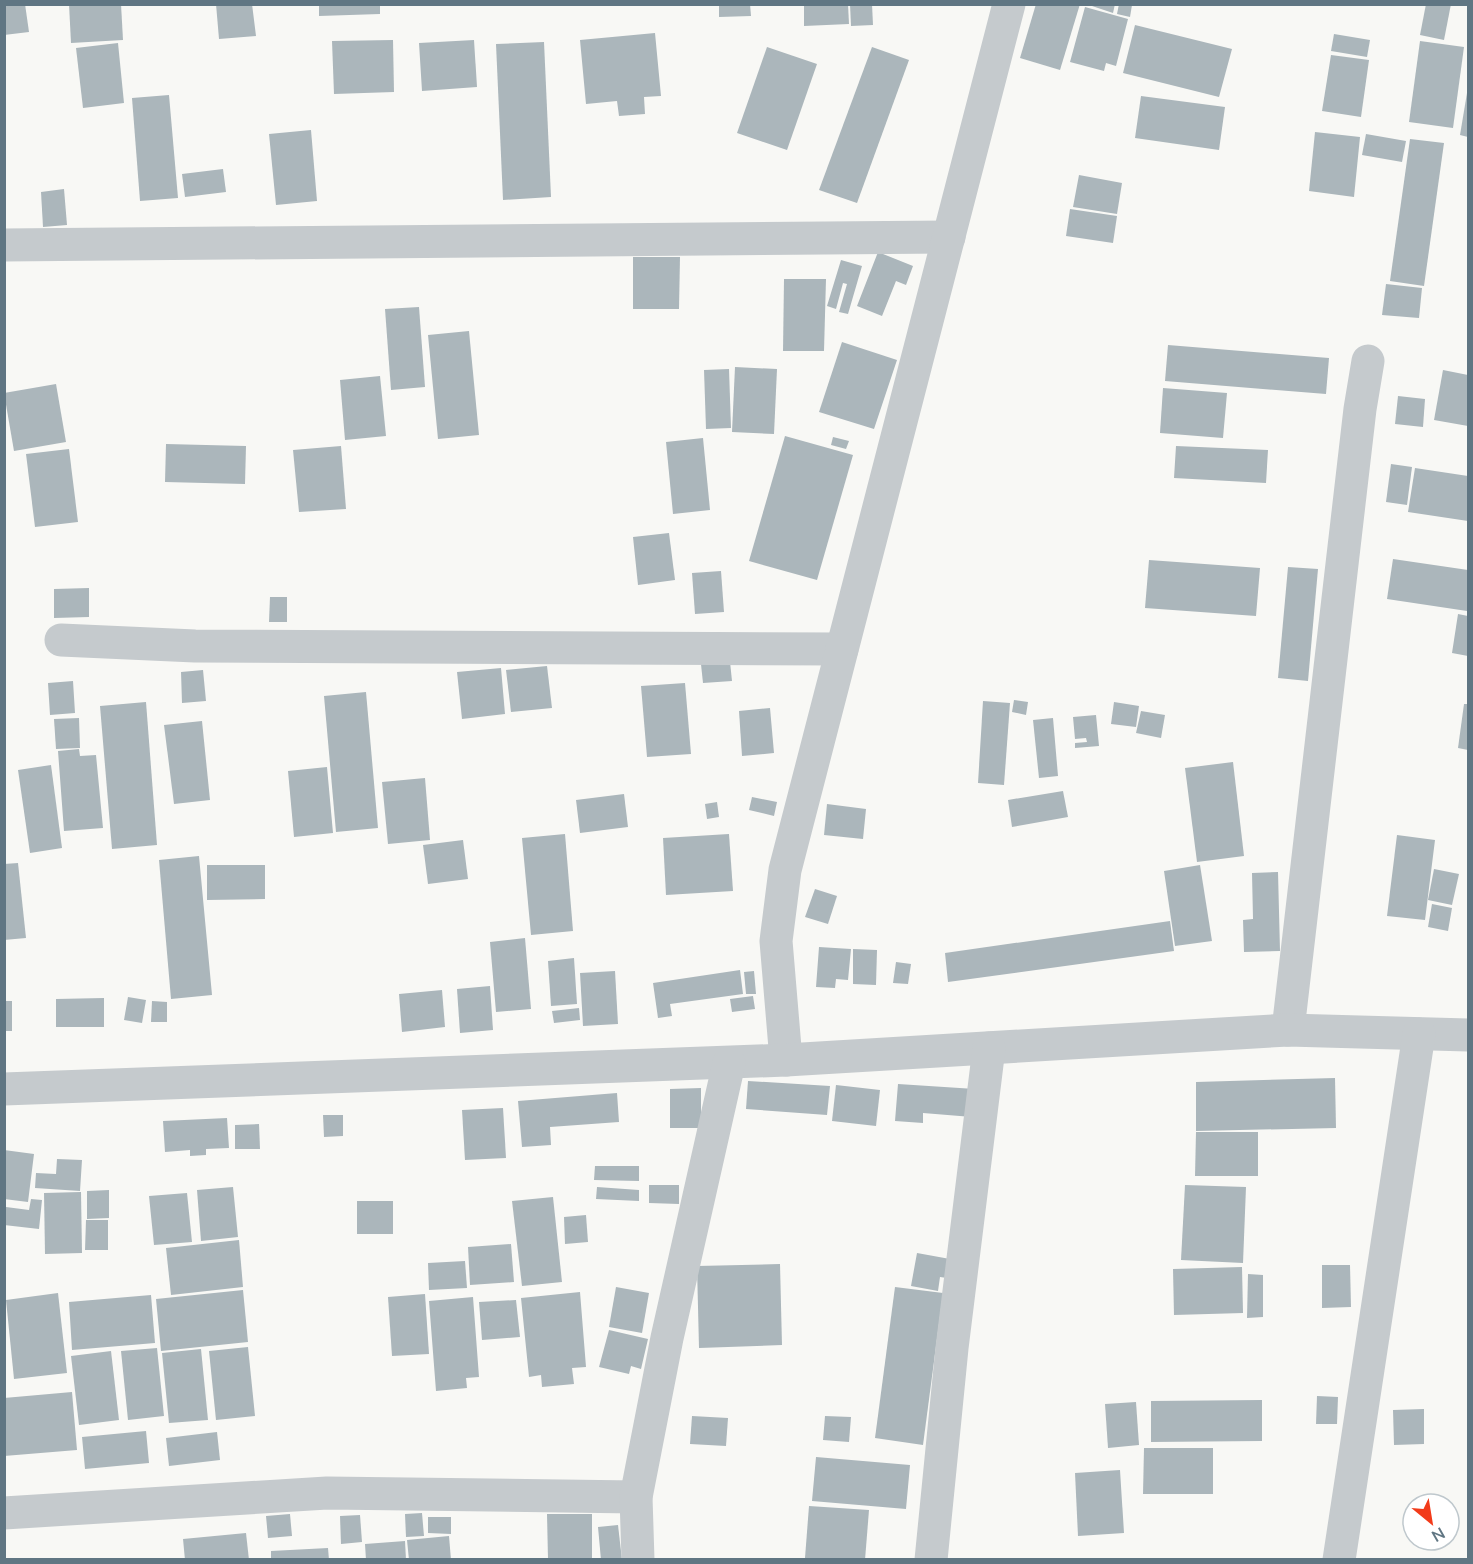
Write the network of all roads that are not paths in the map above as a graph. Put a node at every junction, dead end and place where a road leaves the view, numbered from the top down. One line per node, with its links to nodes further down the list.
1 (1009, 4): 2 (street)
2 (949, 237): 3 (street); 6 (street)
3 (4, 245)
4 (1368, 360): 7 (street)
5 (61, 640): 6 (street)
6 (842, 649): 11 (street)
7 (1288, 1030): 8 (street); 10 (street)
8 (1419, 1034): 9 (street); 18 (street)
9 (1468, 1035)
10 (989, 1048): 11 (street); 17 (street)
11 (786, 1060): 12 (street)
12 (729, 1063): 13 (street); 14 (street)
13 (4, 1089)
14 (636, 1497): 15 (street); 16 (street)
15 (4, 1513)
16 (638, 1560)
17 (931, 1560)
18 (1339, 1560)

